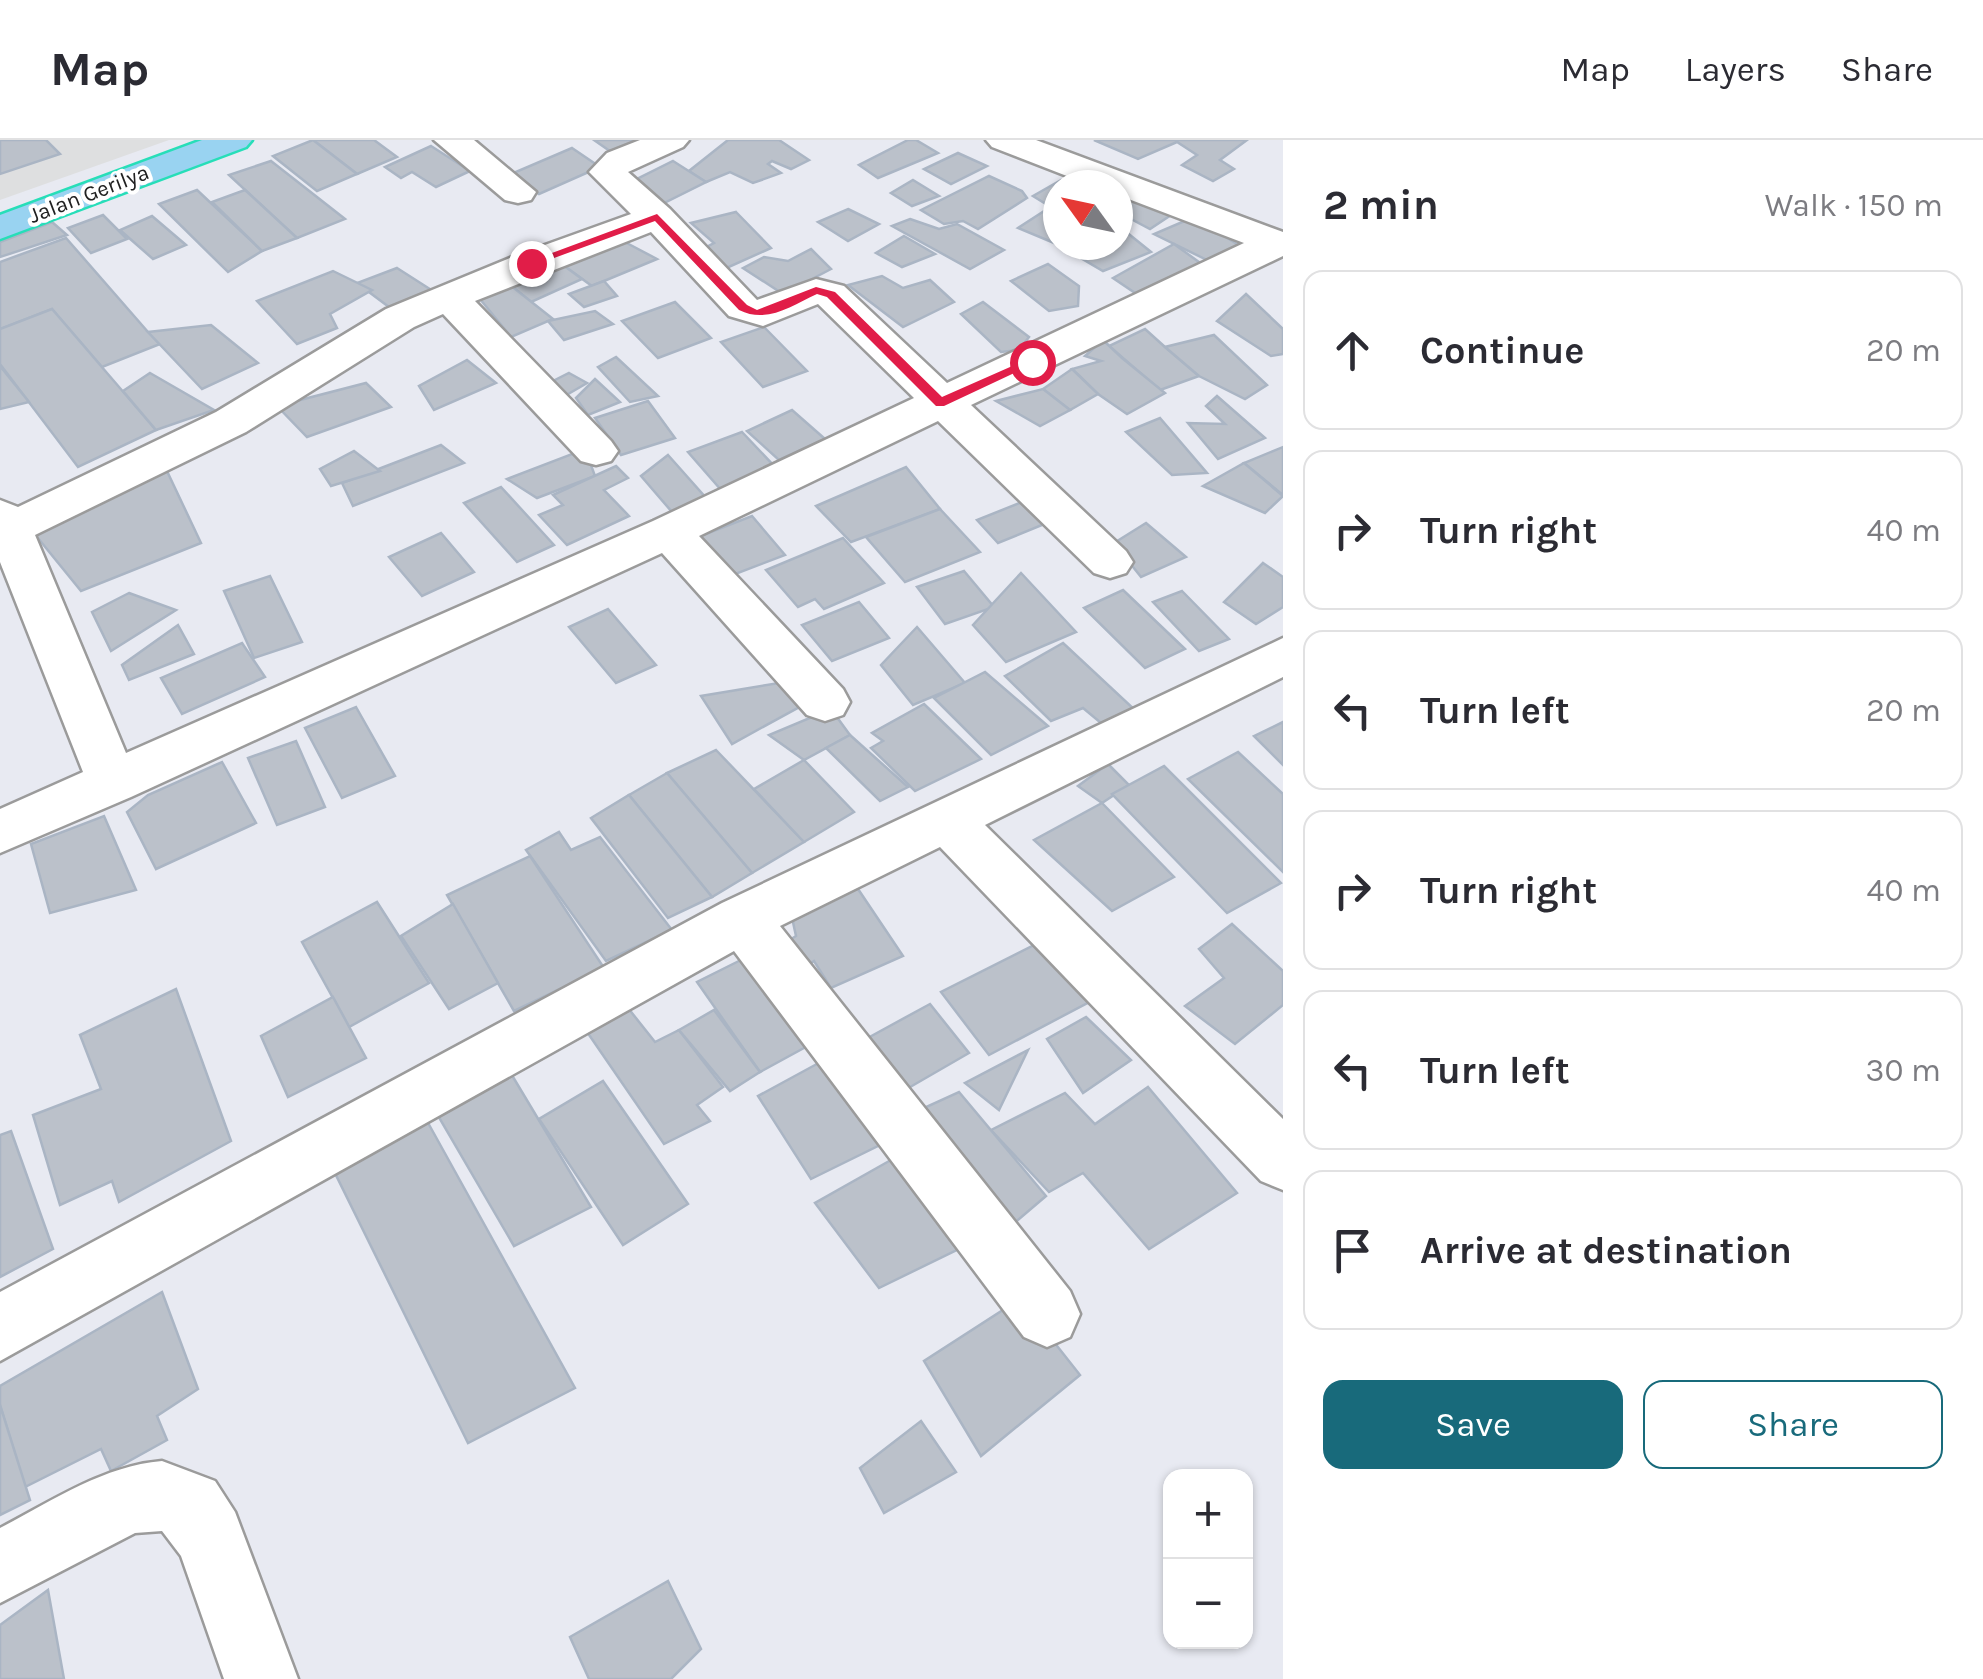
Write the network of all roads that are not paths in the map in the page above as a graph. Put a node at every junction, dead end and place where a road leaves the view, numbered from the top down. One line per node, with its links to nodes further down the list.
1 (172, 140): 7 (highway, Jalan Gerilya)
2 (234, 140): 7 (highway, Jalan Gerilya)
3 (452, 140): 8 (street)
4 (671, 140): 11 (street)
5 (1004, 140): 13 (street)
6 (1066, 140): 9 (street)
7 (124, 169): 10 (highway, Jalan Gerilya); 12 (highway, Jalan Gerilya)
8 (518, 192)
9 (1247, 195)
10 (0, 202)
11 (657, 217): 14 (street); 15 (street)
12 (0, 228)
13 (1279, 244): 15 (street)
14 (449, 298): 16 (street); 17 (street)
15 (940, 403): 18 (street); 19 (street)
16 (596, 451)
17 (3, 526): 22 (street)
18 (670, 532): 21 (street); 22 (street)
19 (1110, 562)
20 (1283, 656): 23 (street)
21 (825, 702)
22 (113, 782): 24 (street)
23 (944, 818): 25 (street); 26 (street)
24 (0, 832)
25 (742, 919): 27 (street); 28 (street)
26 (1283, 1161)
27 (1047, 1314)
28 (0, 1328)
29 (0, 1567): 30 (street)
30 (261, 1679)

